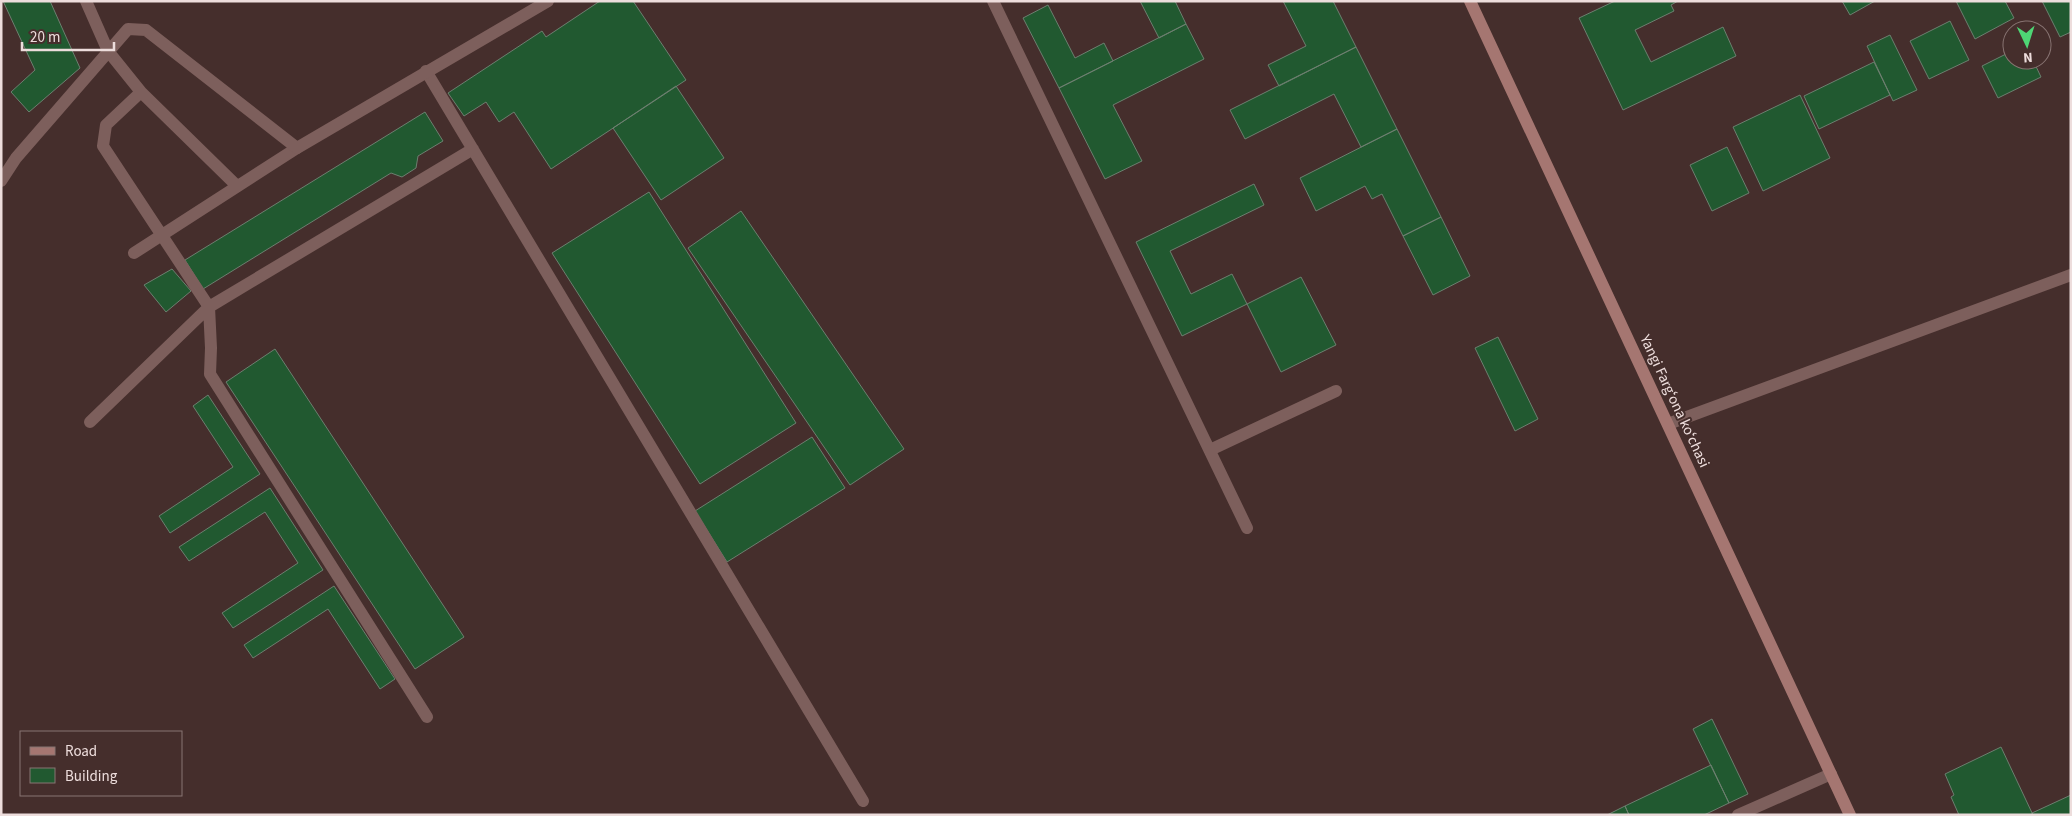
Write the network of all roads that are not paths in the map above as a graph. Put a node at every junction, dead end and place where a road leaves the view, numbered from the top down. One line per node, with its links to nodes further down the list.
1 (86, 1): 5 (street)
2 (548, 1): 6 (street)
3 (993, 1): 19 (street)
4 (1470, 1): 18 (main road, Yangi Fargʻona koʻchasi)
5 (108, 51): 7 (street); 8 (street); 10 (street)
6 (426, 71): 8 (street); 9 (street)
7 (141, 92): 11 (street); 12 (street)
8 (297, 148): 11 (street)
9 (473, 149): 15 (street); 23 (street)
10 (1, 181)
11 (237, 186): 12 (street)
12 (162, 235): 13 (street); 15 (street)
13 (134, 253)
14 (2071, 275): 18 (street)
15 (209, 307): 17 (street); 21 (street)
16 (1336, 391): 19 (street)
17 (90, 422)
18 (1668, 424): 22 (main road, Yangi Fargʻona koʻchasi)
19 (1210, 450): 20 (street)
20 (1247, 528)
21 (427, 717)
22 (1831, 774): 24 (street); 25 (main road, Yangi Fargʻona koʻchasi)
23 (863, 801)
24 (1738, 815)
25 (1850, 815)

